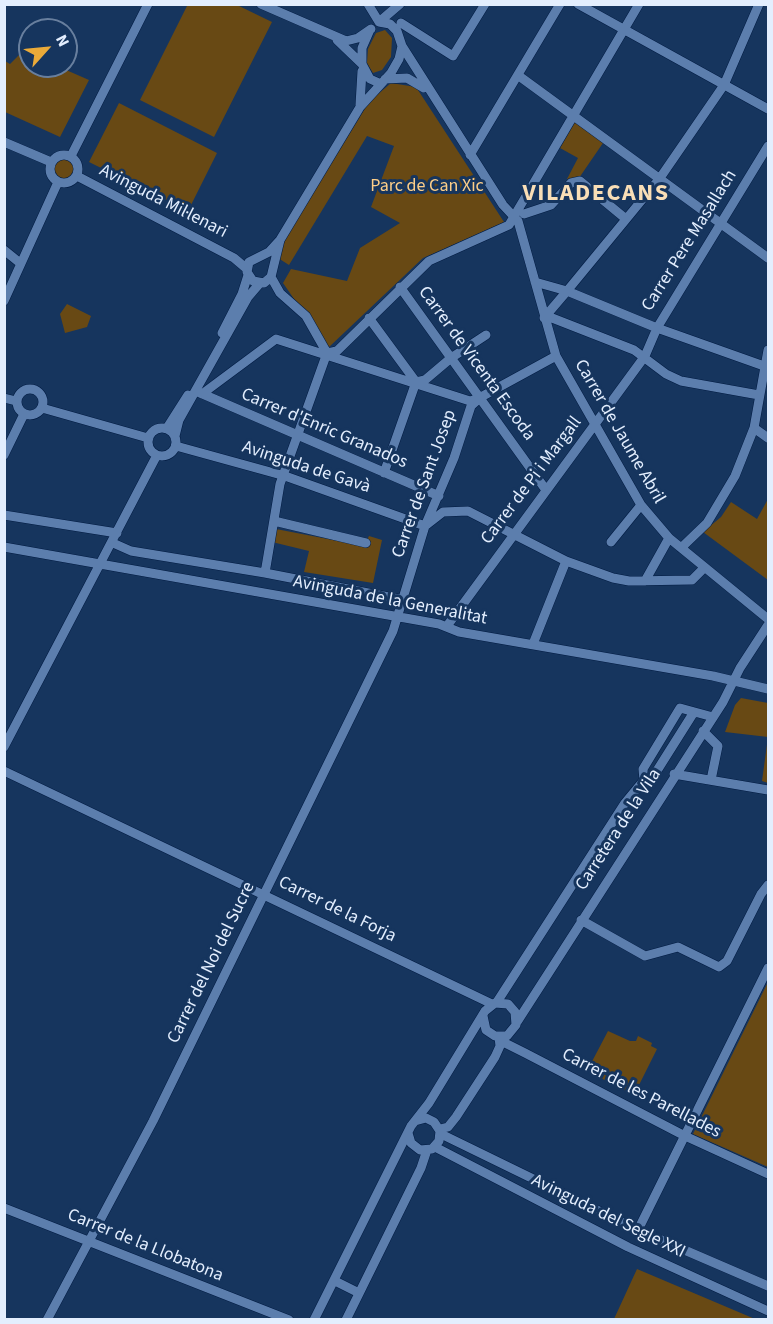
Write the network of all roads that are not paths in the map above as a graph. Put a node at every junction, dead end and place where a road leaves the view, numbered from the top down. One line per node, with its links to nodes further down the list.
1 (147, 4): 27 (street)
2 (261, 4): 14 (street)
3 (368, 4): 12 (street)
4 (400, 4): 12 (street)
5 (405, 4): 11 (street)
6 (484, 4): 11 (street)
7 (560, 4): 17 (street)
8 (578, 4): 13 (street)
9 (639, 4): 13 (street)
10 (759, 4): 19 (street)
11 (401, 23): 15 (street)
12 (375, 26): 14 (street); 15 (street); 16 (street)
13 (623, 31): 19 (street); 23 (street)
14 (335, 38): 16 (street)
15 (401, 41): 18 (street); 20 (street)
16 (362, 64): 18 (street); 21 (street)
17 (519, 75): 23 (street); 26 (street)
18 (382, 81): 20 (street); 21 (street)
19 (724, 85): 22 (street); 30 (street)
20 (434, 99): 26 (street)
21 (360, 107): 35 (street)
22 (768, 109)
23 (573, 115): 30 (street); 32 (street)
24 (4, 142): 28 (street)
25 (768, 146): 34 (street, Carrer Pere Masallach)
26 (470, 155): 32 (street)
27 (71, 156): 28 (street); 29 (street)
28 (51, 162): 31 (street)
29 (77, 176): 31 (street); 37 (street, Avinguda Mil·lenari)
30 (660, 178): 33 (street); 34 (street)
31 (58, 182): 40 (street)
32 (519, 215): 33 (street); 43 (street); 45 (street)
33 (626, 219): 46 (street)
34 (721, 223): 39 (street); 50 (street, Carrer Pere Masallach)
35 (280, 240): 38 (street); 42 (street)
36 (4, 250): 40 (street)
37 (234, 258): 38 (street); 41 (street)
38 (256, 258): 41 (street); 42 (street)
39 (768, 258)
40 (20, 263): 47 (street)
41 (248, 272): 44 (street); 67 (street)
42 (272, 272): 44 (street); 53 (street)
43 (535, 282): 46 (street); 48 (street, Carrer de Jaume Abril)
44 (260, 283): 59 (street)
45 (400, 287): 49 (street); 56 (street, Carrer de Vicenta Escoda)
46 (567, 291): 48 (street); 50 (street)
47 (4, 301)
48 (545, 317): 54 (street, Carrer de Jaume Abril); 55 (street)
49 (369, 318): 53 (street); 58 (street)
50 (657, 328): 55 (street, Carrer Pere Masallach); 57 (street)
51 (486, 335): 56 (street)
52 (768, 350): 57 (street)
53 (327, 353): 58 (street); 59 (street); 69 (street)
54 (556, 356): 61 (street, Carrer de Sant Josep); 66 (street, Carrer de Jaume Abril)
55 (645, 356): 60 (street); 66 (street, Carrer de Pi i Margall)
56 (451, 358): 58 (street); 61 (street, Carrer de Vicenta Escoda)
57 (764, 366): 60 (street)
58 (416, 382): 61 (street); 75 (street)
59 (199, 393): 69 (street, Carrer d'Enric Granados); 72 (street)
60 (762, 393): 68 (street)
61 (481, 397): 77 (street, Carrer de Vicenta Escoda); 78 (street, Carrer de Sant Josep)
62 (4, 398): 63 (street)
63 (16, 401): 64 (street); 65 (street)
64 (42, 408): 65 (street); 70 (street)
65 (24, 414): 73 (street)
66 (594, 425): 77 (street, Carrer de Pi i Margall); 79 (street, Carrer de Jaume Abril)
67 (166, 428): 70 (street); 72 (street)
68 (754, 428): 71 (street); 90 (street)
69 (298, 436): 75 (street, Carrer d'Enric Granados); 76 (street)
70 (148, 438): 74 (street)
71 (768, 438)
72 (176, 441): 74 (street); 76 (street, Avinguda de Gavà)
73 (4, 455)
74 (157, 455): 83 (street)
75 (384, 473): 78 (street, Carrer d'Enric Granados)
76 (285, 476): 81 (street); 82 (street, Avinguda de Gavà)
77 (546, 490): 84 (street, Carrer de Pi i Margall)
78 (439, 496): 82 (street, Carrer de Sant Josep)
79 (641, 505): 85 (street, Carrer de Jaume Abril); 86 (street)
80 (4, 515): 83 (street)
81 (274, 521): 88 (street); 94 (street)
82 (425, 526): 84 (street); 96 (street, Carrer de Sant Josep)
83 (117, 533): 87 (street)
84 (512, 534): 91 (street); 99 (street, Carrer de Pi i Margall)
85 (669, 538): 90 (street, Carrer de Jaume Abril); 95 (street)
86 (611, 542)
87 (112, 543): 92 (street); 94 (street)
88 (366, 543)
89 (4, 547): 92 (street, Avinguda de la Generalitat)
90 (681, 548): 93 (street, Carrer de Jaume Abril)
91 (566, 561): 95 (street); 101 (street)
92 (100, 564): 97 (street, Avinguda de la Generalitat); 107 (street)
93 (704, 568): 95 (street); 98 (street, Carrer de Jaume Abril)
94 (265, 573): 96 (street)
95 (645, 581)
96 (404, 600): 97 (street, Carrer de Sant Josep)
97 (399, 618): 99 (street, Avinguda de la Generalitat); 114 (street, Carrer del Noi del Sucre)
98 (768, 619)
99 (447, 626): 101 (street, Avinguda de la Generalitat)
100 (768, 626): 102 (street, Carretera de la Vila)
101 (533, 644): 102 (street, Avinguda de la Generalitat)
102 (735, 681): 103 (street, Avinguda de la Generalitat); 105 (street, Carretera de la Vila)
103 (768, 689)
104 (694, 712): 105 (street); 110 (street, Carretera de la Vila); 110 (street, Carretera de la Vila)
105 (713, 717): 106 (street, Carretera de la Vila)
106 (703, 731): 109 (street, Carretera de la Vila); 111 (street)
107 (4, 747)
108 (4, 771): 114 (street, Carrer de la Forja)
109 (674, 774): 111 (street); 115 (street, Carretera de la Vila)
110 (644, 780): 118 (street, Carretera de la Vila)
111 (711, 780): 112 (street)
112 (768, 790)
113 (768, 885): 115 (street)
114 (265, 893): 118 (street, Carrer de la Forja); 131 (street, Carrer del Noi del Sucre)
115 (582, 920): 117 (street, Carretera de la Vila)
116 (768, 968): 126 (street)
117 (532, 998): 119 (street); 121 (street, Carretera de la Vila)
118 (494, 1003): 119 (street); 120 (street)
119 (511, 1006): 121 (street)
120 (483, 1016): 122 (street); 123 (street)
121 (517, 1022): 122 (street)
122 (500, 1037): 124 (street); 126 (street, Carrer de les Parellades)
123 (413, 1123): 124 (street); 125 (street)
124 (440, 1131): 127 (street); 130 (street, Avinguda del Segle XXI)
125 (408, 1133): 127 (street); 132 (street)
126 (685, 1136): 128 (street, Carrer de les Parellades); 130 (street)
127 (431, 1149): 134 (street); 135 (street, Avinguda del Segle XXI)
128 (768, 1174)
129 (4, 1208): 131 (street, Carrer de la Llobatona)
130 (638, 1230): 133 (street, Avinguda del Segle XXI)
131 (88, 1241): 136 (street, Carrer de la Llobatona); 137 (street, Carrer del Noi del Sucre)
132 (335, 1281): 134 (street); 139 (street)
133 (768, 1286)
134 (359, 1293): 140 (street)
135 (768, 1311)
136 (276, 1317): 138 (street, Carrer de la Llobatona)
137 (47, 1320)
138 (289, 1320)
139 (314, 1320)
140 (346, 1320)

